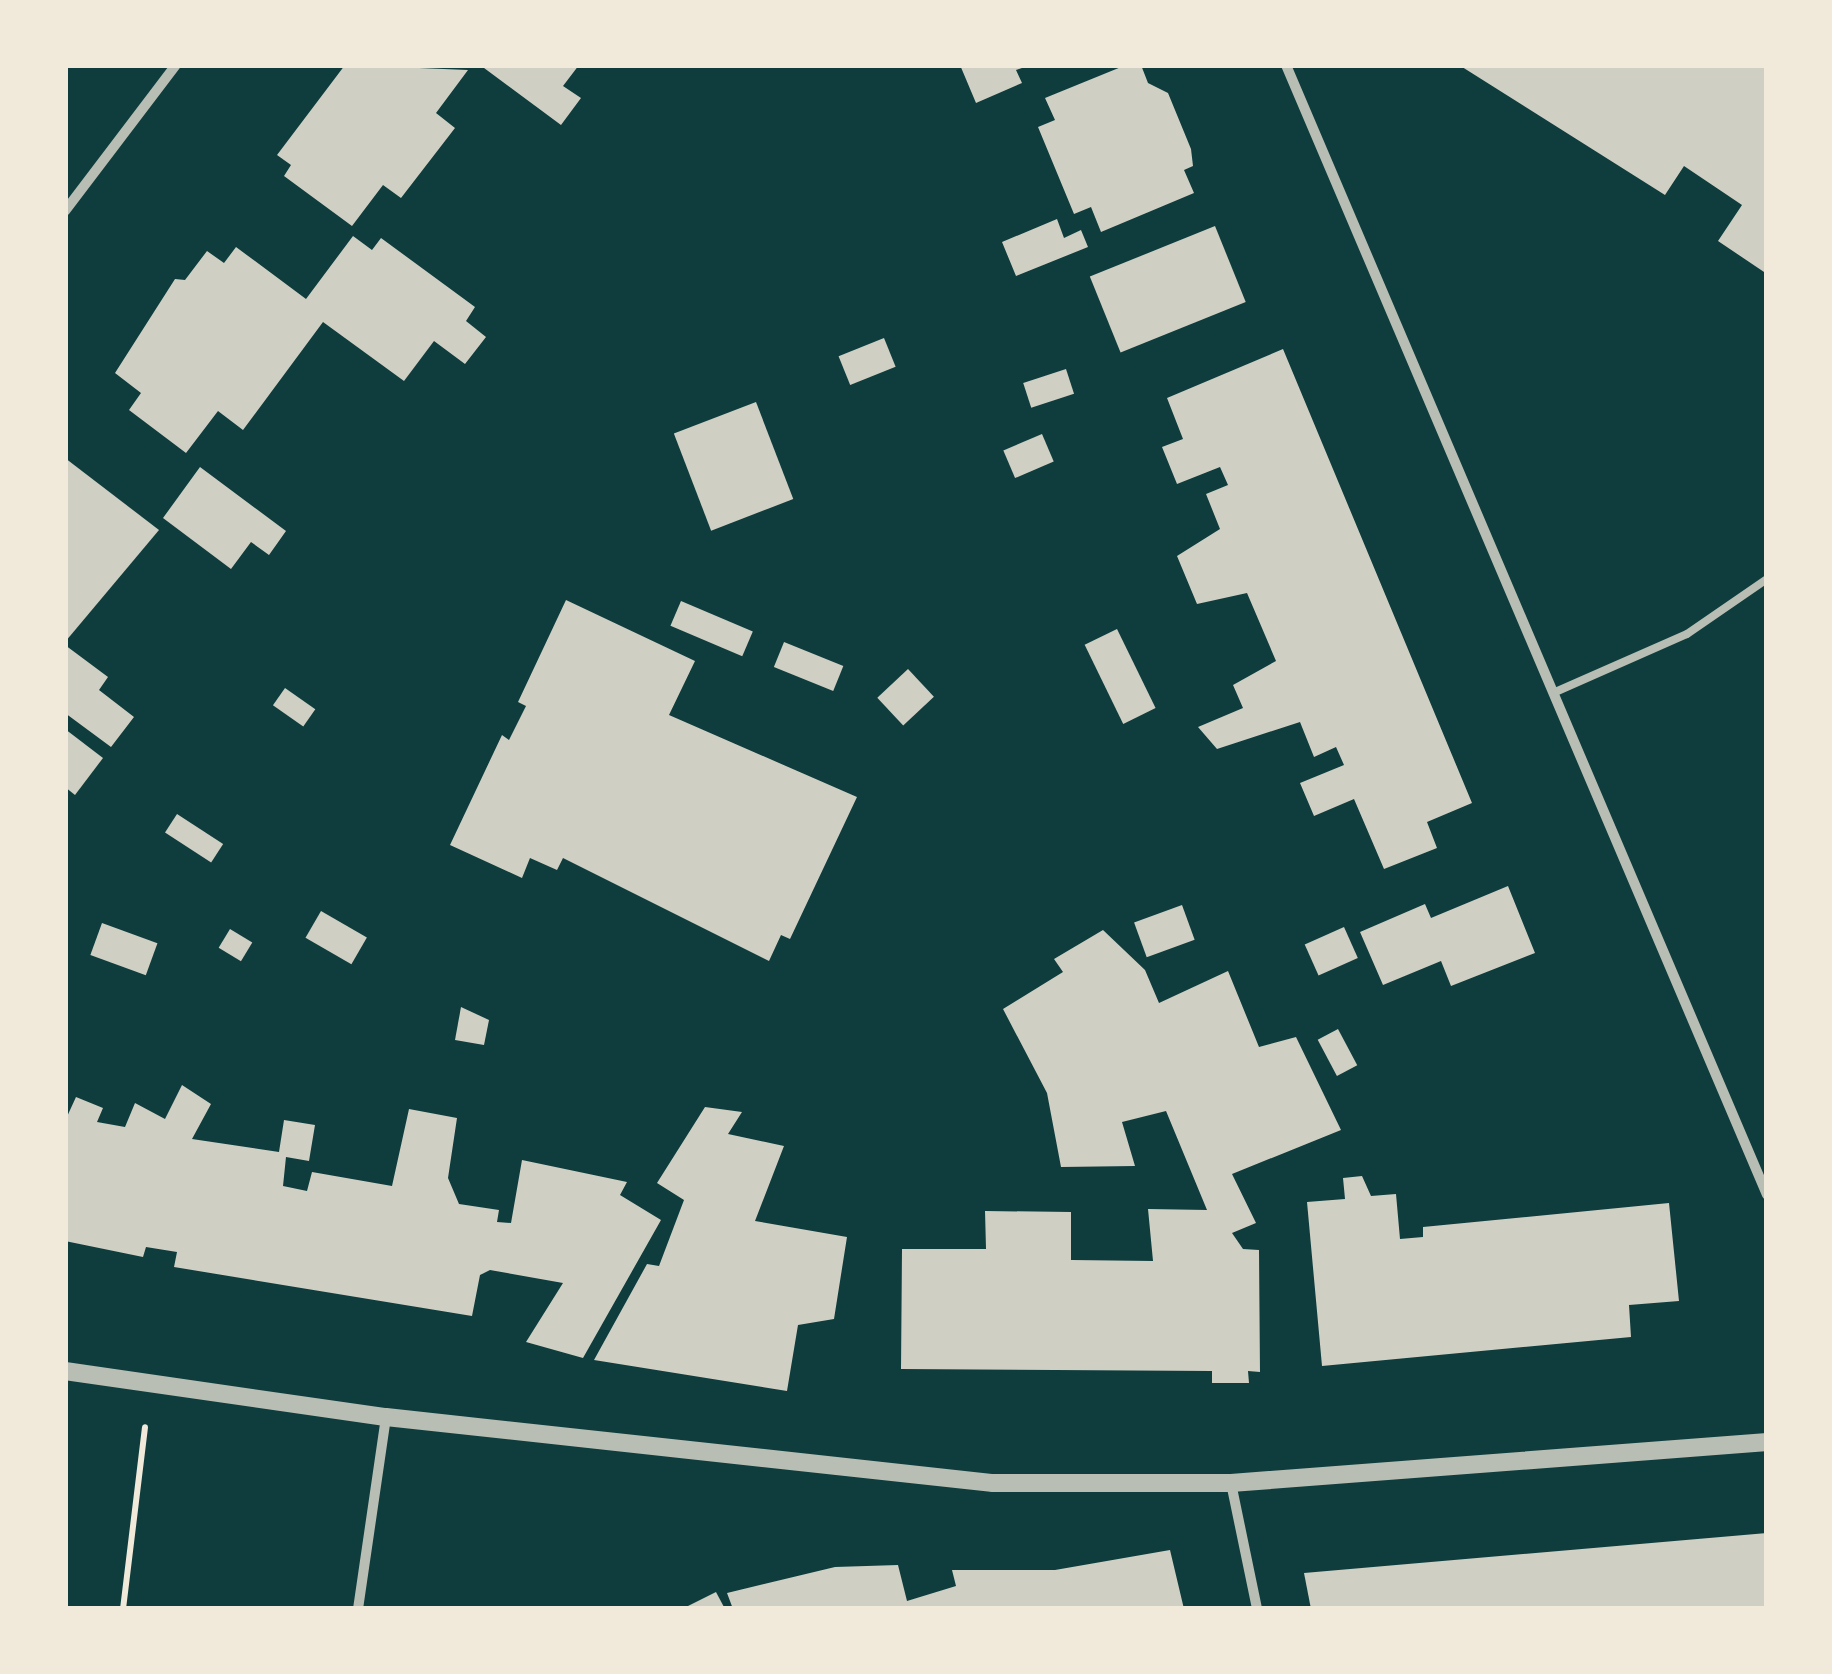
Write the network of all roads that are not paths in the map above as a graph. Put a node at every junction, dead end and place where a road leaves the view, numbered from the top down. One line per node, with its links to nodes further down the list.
1 (176, 65): 3 (street)
2 (1286, 65): 5 (street)
3 (65, 210)
4 (1767, 579): 5 (lane)
5 (1553, 693): 6 (street)
6 (1767, 1195)
7 (65, 1370): 8 (street)
8 (386, 1417): 10 (street); 11 (street)
9 (1767, 1442): 10 (street)
10 (1231, 1483): 12 (street)
11 (358, 1609)
12 (1257, 1609)

